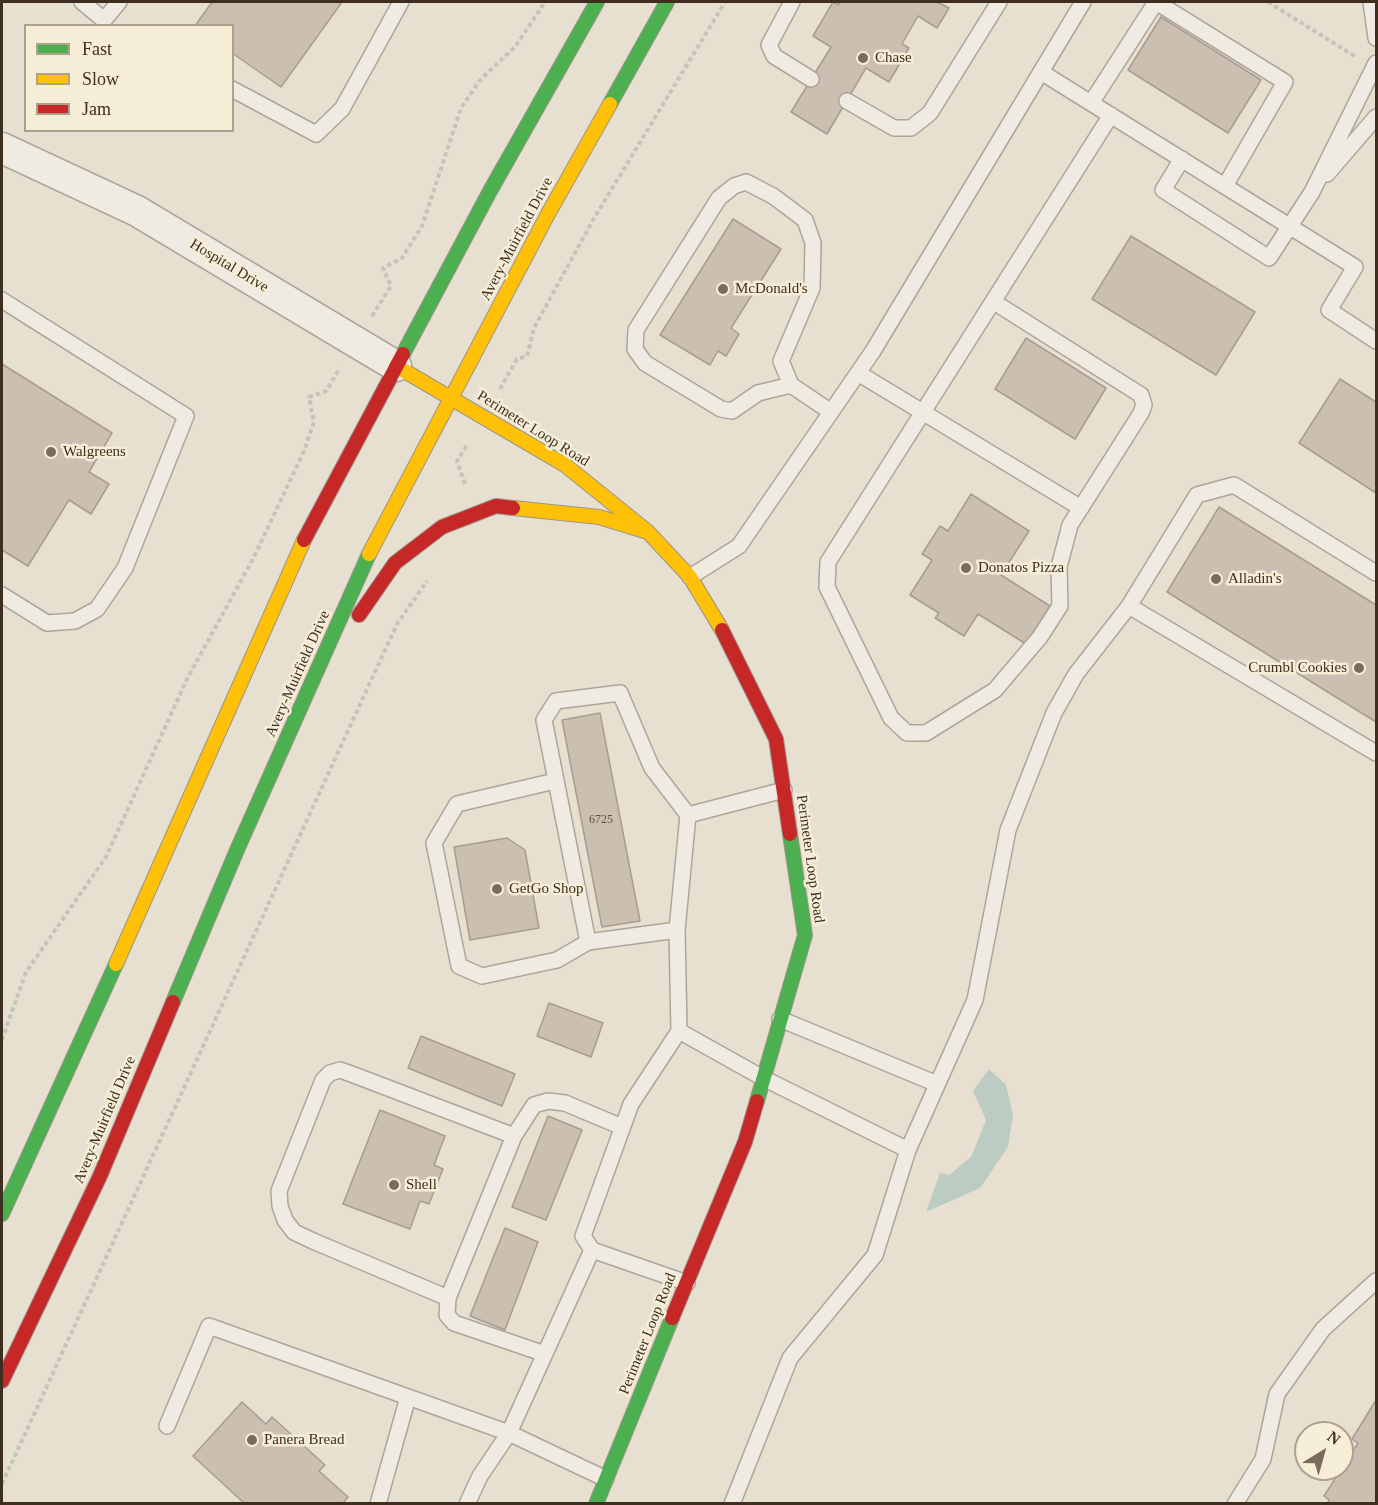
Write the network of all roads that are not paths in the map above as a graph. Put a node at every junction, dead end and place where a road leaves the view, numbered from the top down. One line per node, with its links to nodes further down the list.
1 (82, 2): 10 (lane)
2 (119, 2): 10 (lane)
3 (401, 2): 15 (lane)
4 (597, 2): 28 (main road)
5 (667, 2): 31 (main road, Avery-Muirfield Drive)
6 (792, 2): 14 (lane)
7 (999, 2): 16 (lane)
8 (1083, 2): 13 (lane)
9 (1371, 2): 11 (lane)
10 (109, 23)
11 (1377, 38)
12 (1375, 66): 23 (lane)
13 (1041, 72): 17 (lane); 29 (lane)
14 (811, 79)
15 (234, 90)
16 (847, 101)
17 (1091, 103): 18 (lane); 22 (lane)
18 (1111, 116): 21 (lane); 26 (lane)
19 (1377, 117): 23 (lane)
20 (2, 148): 28 (street, Hospital Drive)
21 (1182, 159): 22 (lane); 24 (lane)
22 (1225, 186): 24 (lane)
23 (1312, 192): 24 (lane)
24 (1290, 226): 27 (lane)
25 (2, 300): 38 (lane)
26 (994, 302): 32 (lane); 34 (lane)
27 (1377, 341)
28 (396, 366): 31 (main road, Hospital Drive); 54 (main road)
29 (858, 373): 32 (lane); 33 (lane)
30 (791, 385): 30 (lane); 33 (lane)
31 (451, 398): 35 (main road, Perimeter Loop Road); 40 (main road, Avery-Muirfield Drive)
32 (922, 411): 34 (lane); 34 (lane)
33 (831, 412): 37 (lane)
34 (1081, 508)
35 (648, 532): 37 (main road, Perimeter Loop Road); 40 (main road)
36 (1377, 573): 39 (lane)
37 (690, 577): 43 (main road, Perimeter Loop Road)
38 (2, 595)
39 (1129, 606): 41 (lane); 50 (lane)
40 (316, 679): 60 (main road, Avery-Muirfield Drive)
41 (1377, 753)
42 (555, 780): 44 (lane); 46 (lane); 46 (lane)
43 (783, 790): 44 (lane); 47 (main road, Perimeter Loop Road)
44 (688, 815): 45 (lane)
45 (677, 930): 46 (lane); 48 (lane)
46 (588, 942)
47 (780, 1019): 49 (main road, Perimeter Loop Road); 50 (lane)
48 (679, 1030): 49 (lane); 51 (lane)
49 (763, 1078): 53 (lane); 57 (main road, Perimeter Loop Road)
50 (937, 1084): 53 (lane)
51 (622, 1127): 52 (lane); 55 (lane)
52 (514, 1136): 58 (lane); 58 (lane)
53 (908, 1150): 68 (lane)
54 (2, 1214)
55 (592, 1250): 57 (lane); 59 (lane)
56 (1377, 1281): 69 (lane)
57 (687, 1283): 64 (main road, Perimeter Loop Road)
58 (448, 1298): 59 (lane)
59 (545, 1354): 63 (lane)
60 (2, 1381)
61 (408, 1397): 62 (lane); 63 (lane); 65 (lane)
62 (167, 1426)
63 (509, 1433): 64 (lane); 66 (lane)
64 (606, 1479): 67 (main road, Perimeter Loop Road)
65 (378, 1503)
66 (467, 1503)
67 (596, 1503)
68 (732, 1503)
69 (1235, 1503)

